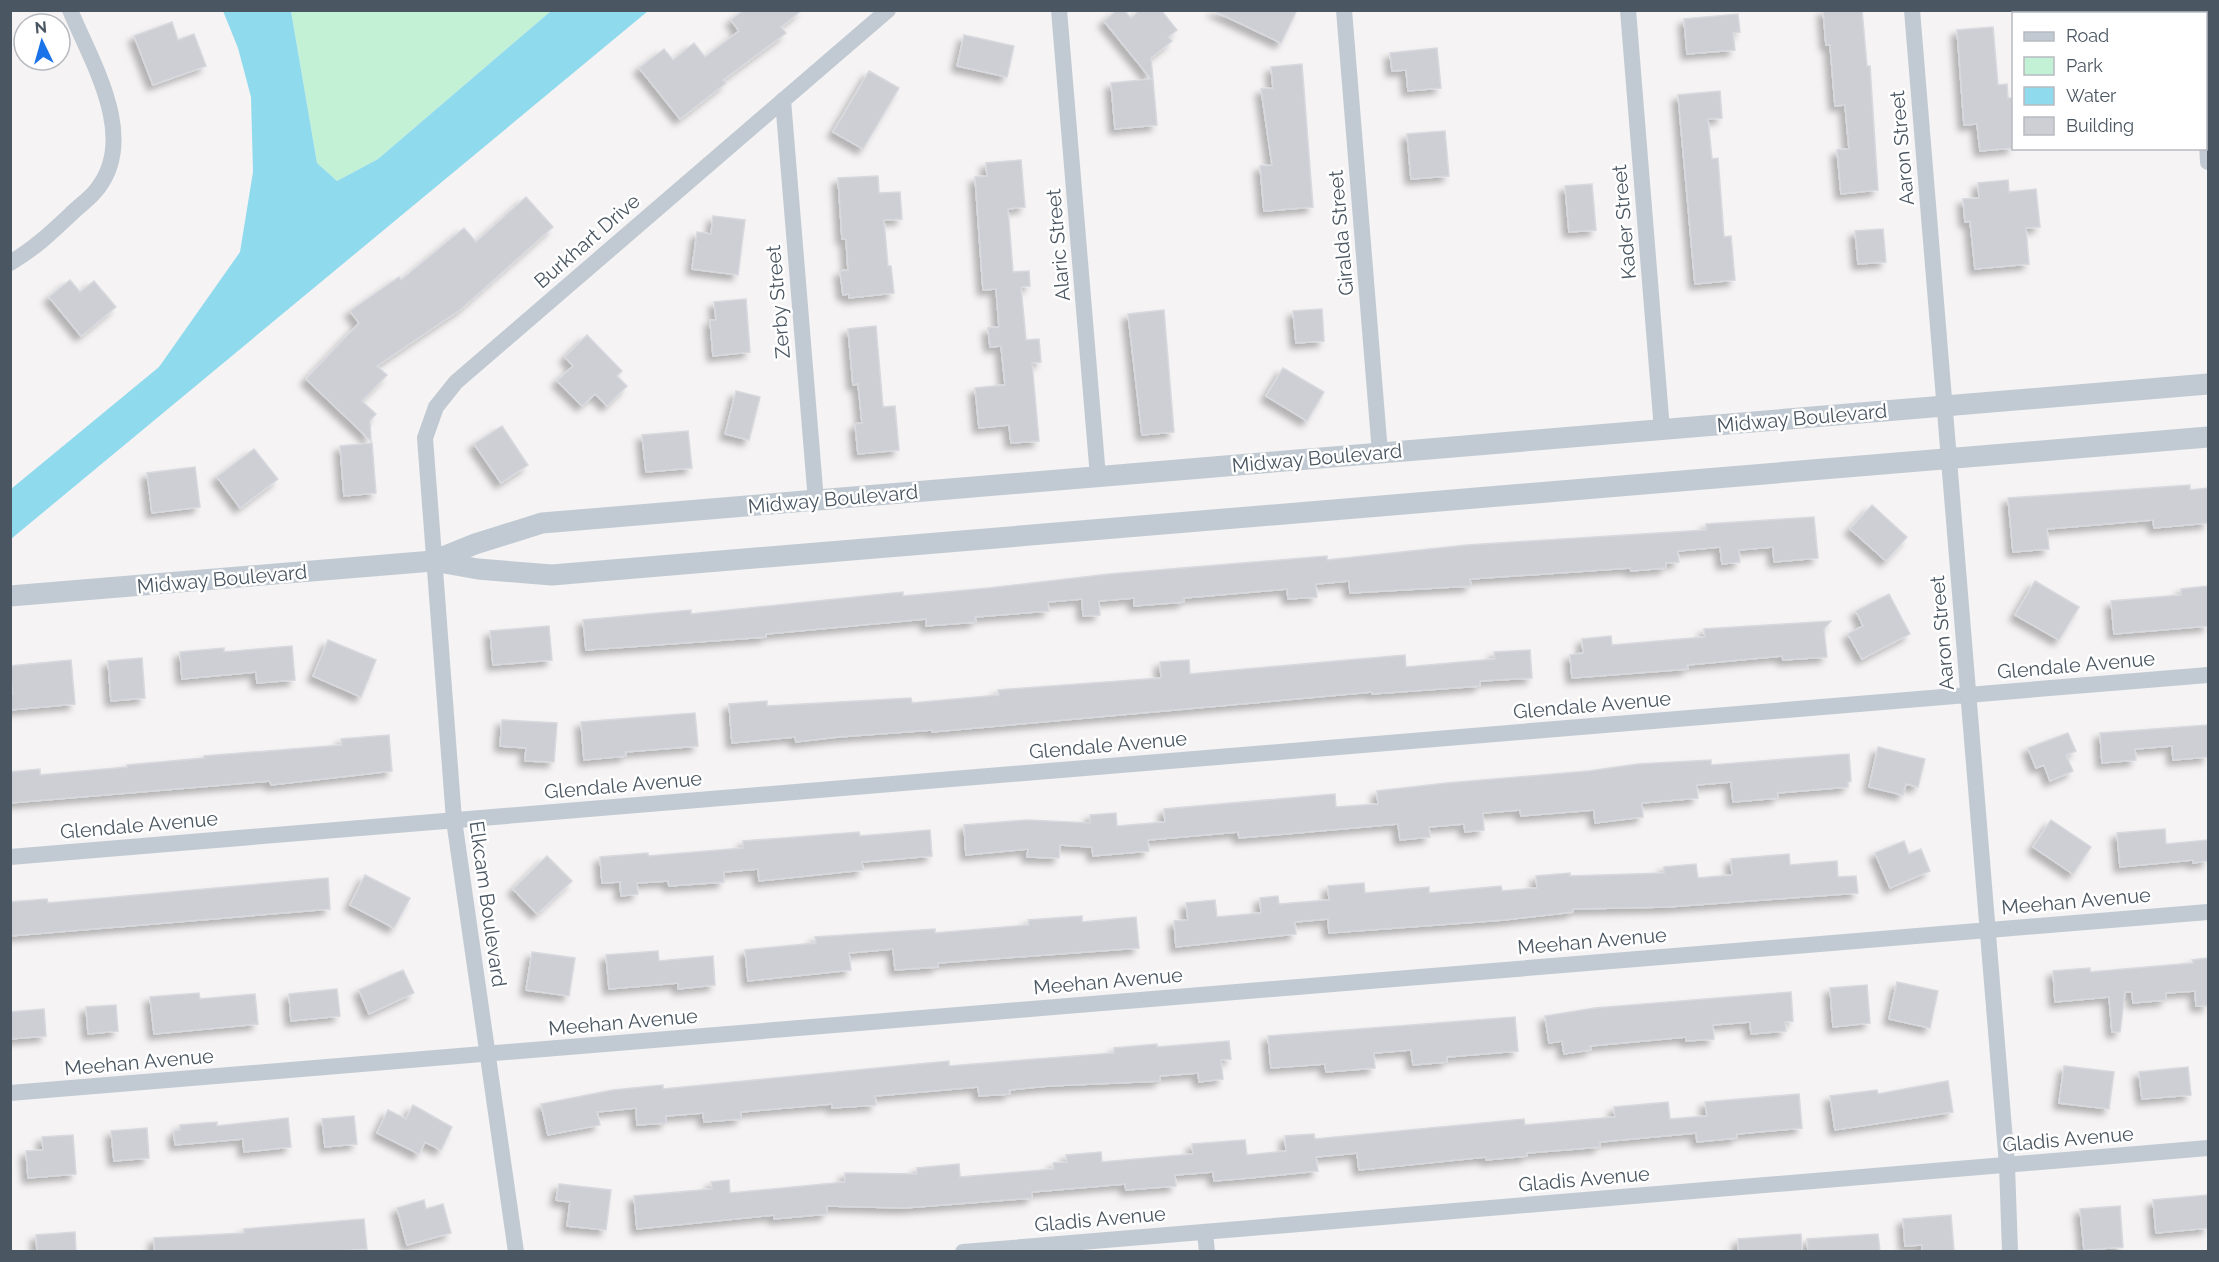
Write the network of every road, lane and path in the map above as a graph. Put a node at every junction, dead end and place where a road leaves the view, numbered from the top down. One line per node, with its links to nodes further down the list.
1 (70, 10): 8 (street)
2 (888, 10): 7 (street, Burkhart Drive)
3 (1059, 10): 15 (street, Alaric Street)
4 (1344, 10): 13 (street, Giralda Street)
5 (1628, 10): 11 (street, Kader Street)
6 (1912, 10): 10 (street, Aaron Street)
7 (783, 99): 16 (street, Zerby Street); 17 (street, Burkhart Drive)
8 (10, 262)
9 (2208, 384): 10 (street, Midway Boulevard)
10 (1944, 406): 11 (street, Midway Boulevard); 14 (street, Aaron Street)
11 (1662, 430): 13 (street, Midway Boulevard)
12 (2208, 437): 14 (street, Midway Boulevard)
13 (1380, 453): 15 (street, Midway Boulevard)
14 (1949, 458): 17 (street, Midway Boulevard); 20 (street, Aaron Street)
15 (1098, 477): 16 (street, Midway Boulevard)
16 (816, 501): 17 (street, Midway Boulevard)
17 (433, 561): 18 (street, Midway Boulevard); 21 (street, Elkcam Boulevard)
18 (10, 596)
19 (2208, 675): 20 (street, Glendale Avenue)
20 (1968, 695): 21 (street, Glendale Avenue); 24 (street, Aaron Street)
21 (454, 820): 22 (street, Glendale Avenue); 25 (street, Elkcam Boulevard)
22 (10, 857)
23 (2208, 912): 24 (street, Meehan Avenue)
24 (1988, 930): 25 (street, Meehan Avenue); 28 (street, Aaron Street)
25 (488, 1054): 26 (street, Meehan Avenue); 30 (street, Elkcam Boulevard)
26 (10, 1093)
27 (2208, 1148): 28 (street, Gladis Avenue)
28 (2007, 1165): 29 (street, Gladis Avenue); 33 (street, Aaron Street)
29 (1205, 1232): 31 (street, Gladis Avenue); 32 (street)
30 (516, 1251)
31 (963, 1251)
32 (1207, 1251)
33 (2010, 1251)

